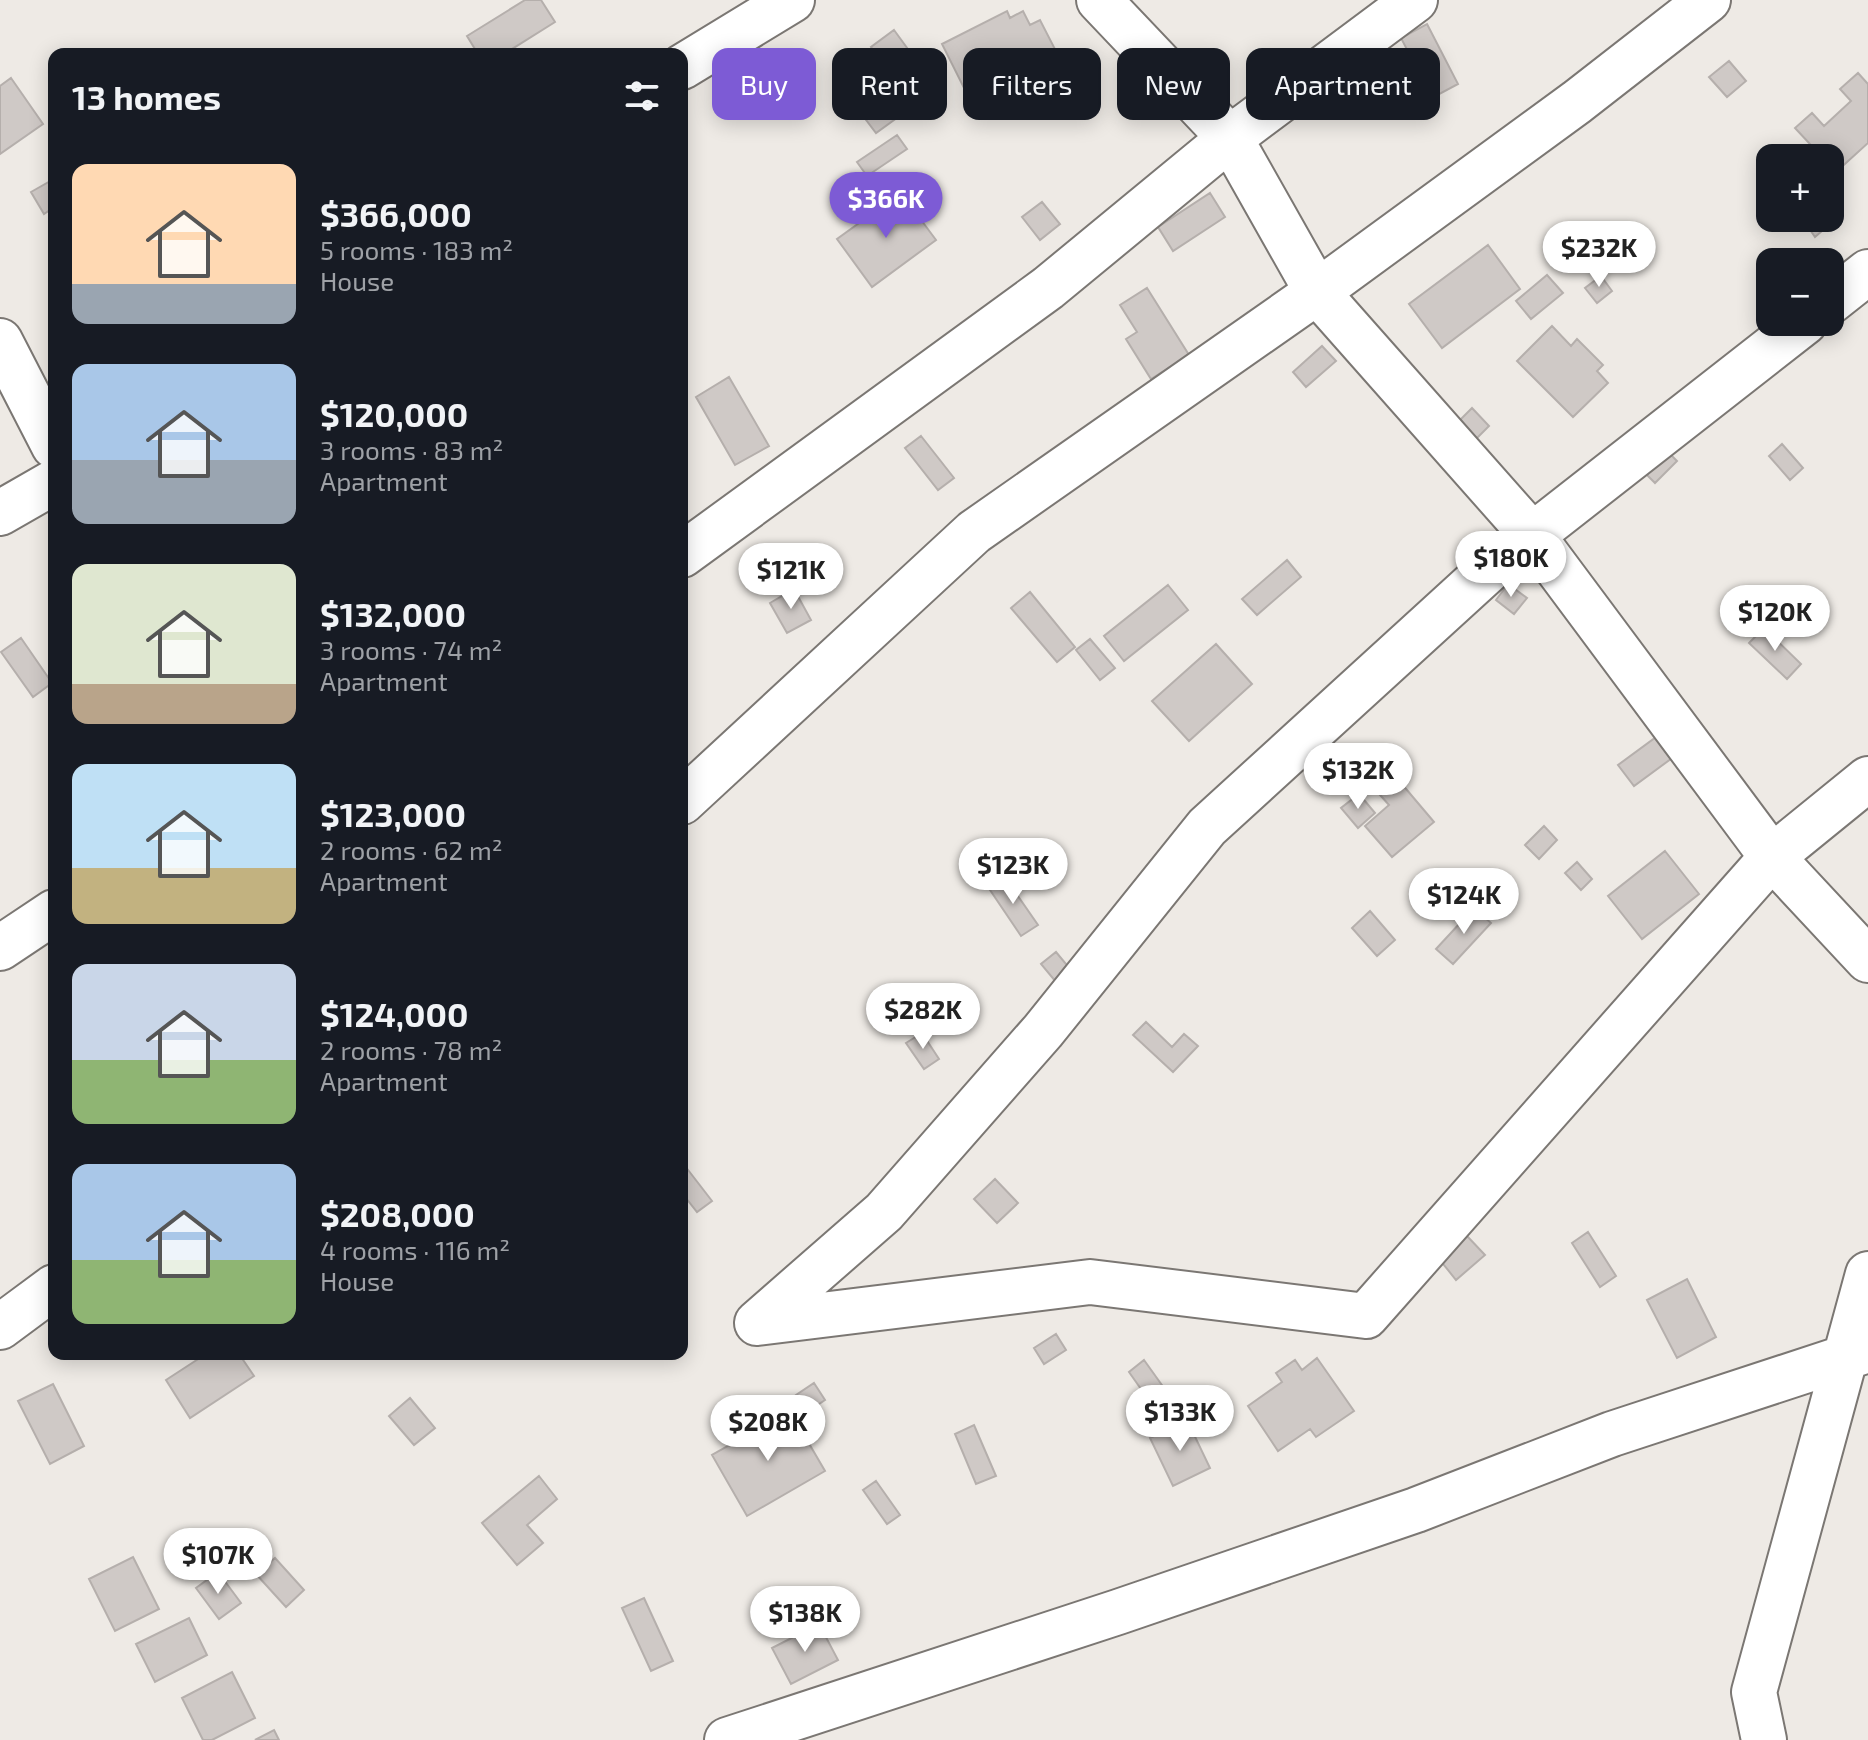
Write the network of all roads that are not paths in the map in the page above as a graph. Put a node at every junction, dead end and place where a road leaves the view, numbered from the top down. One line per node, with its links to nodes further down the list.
1 (792, 0): 5 (street)
2 (1099, 0): 6 (street)
3 (1415, 0): 6 (street)
4 (1708, 0): 9 (street)
5 (688, 63)
6 (1230, 138): 9 (street); 16 (street)
7 (1868, 272): 8 (street)
8 (1844, 291)
9 (1317, 292): 15 (street); 18 (street)
10 (1787, 336): 15 (street)
11 (0, 341): 12 (street)
12 (48, 434)
13 (48, 485): 14 (street)
14 (0, 513)
15 (1533, 536): 19 (street); 19 (street)
16 (688, 551)
17 (1868, 779): 19 (street)
18 (688, 796)
19 (1772, 857): 22 (street)
20 (48, 916): 21 (street)
21 (0, 948)
22 (1868, 960)
23 (1868, 1274): 26 (street)
24 (48, 1291): 25 (street)
25 (0, 1327)
26 (1856, 1354): 27 (street); 28 (street)
27 (727, 1740)
28 (1764, 1740)

